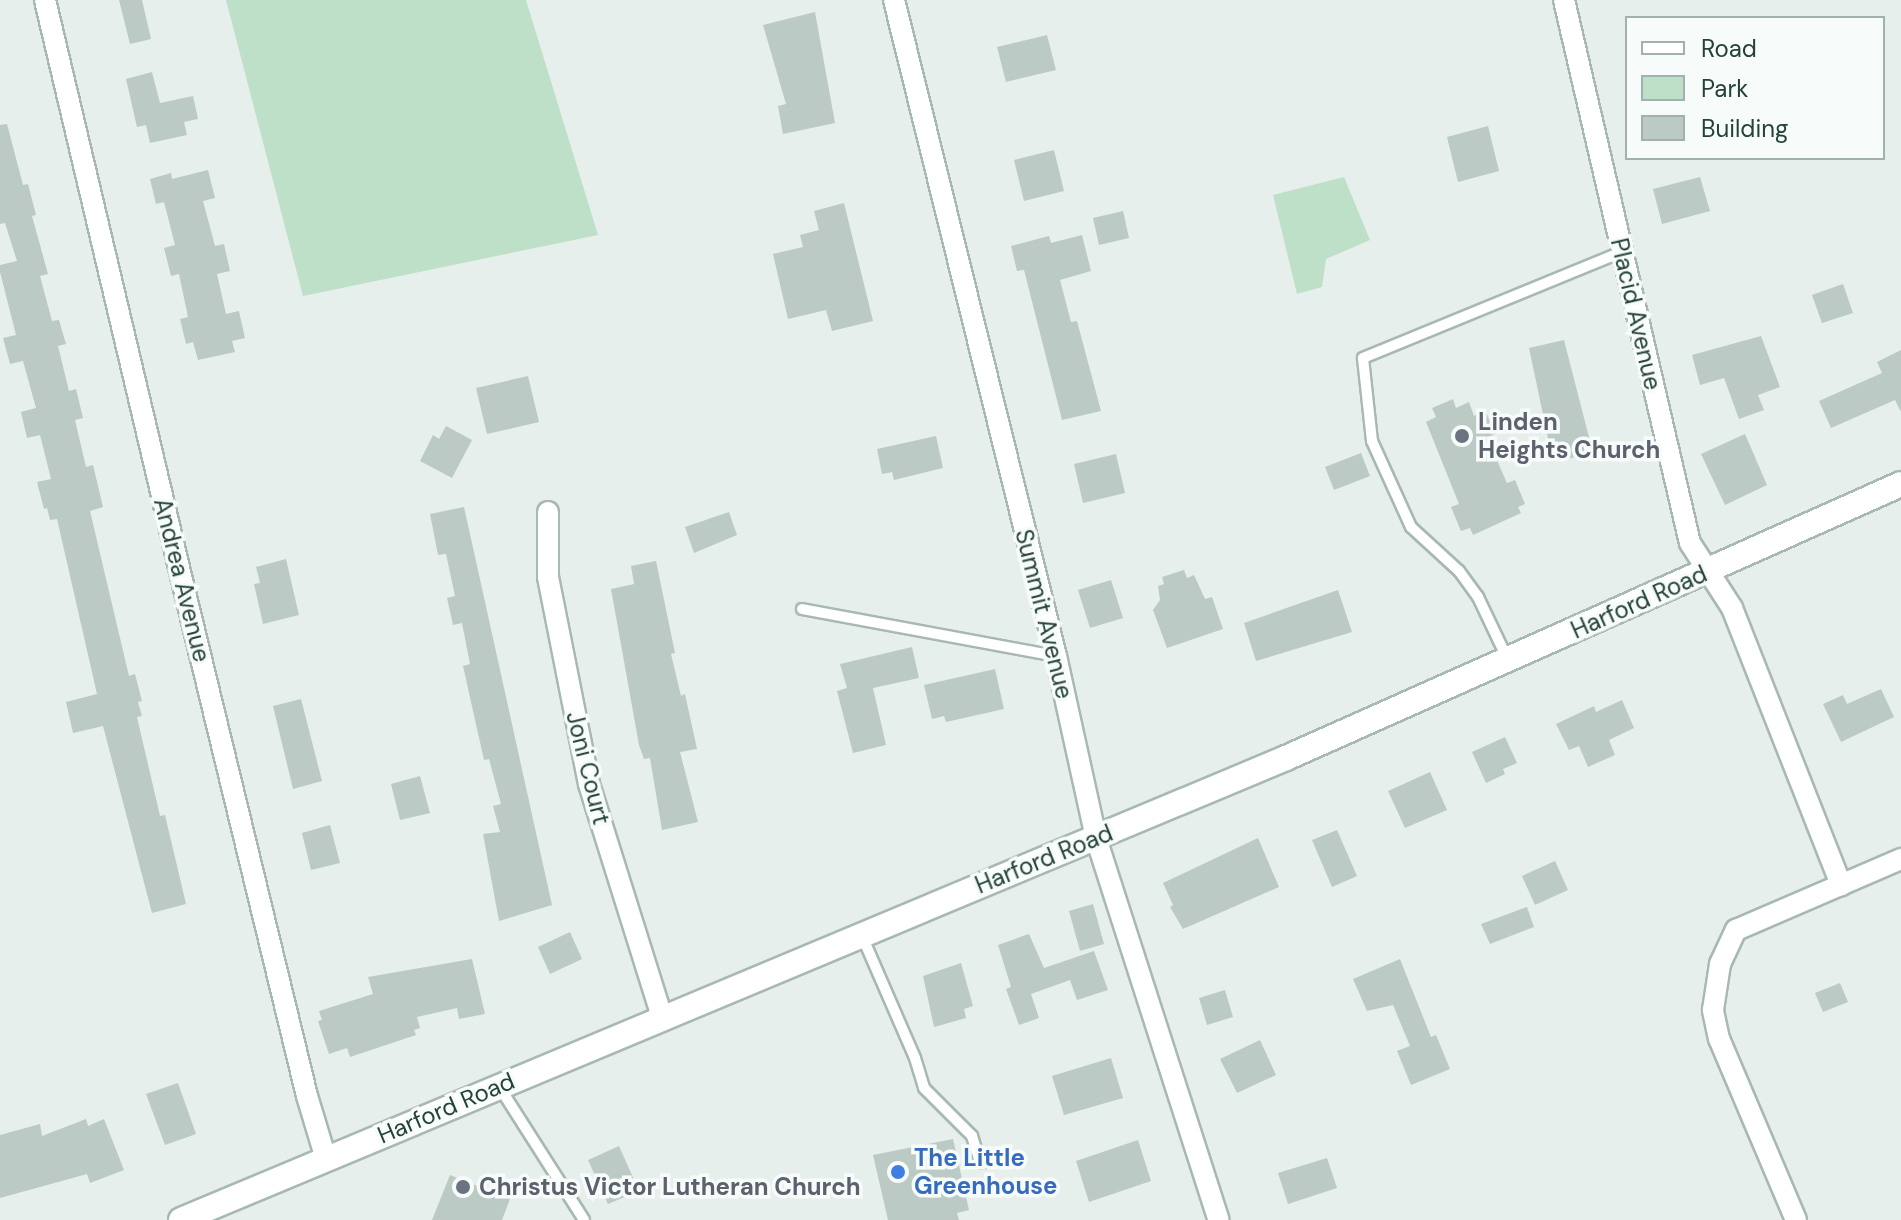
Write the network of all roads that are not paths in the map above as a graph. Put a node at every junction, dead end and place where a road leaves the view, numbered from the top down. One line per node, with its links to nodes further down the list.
1 (45, 0): 17 (street, Andrea Avenue)
2 (894, 0): 9 (street, Summit Avenue)
3 (1564, 0): 4 (street, Placid Avenue)
4 (1622, 252): 7 (street, Placid Avenue); 10 (lane)
5 (1901, 484): 7 (main road, Harford Road)
6 (548, 512): 15 (street, Joni Court)
7 (1708, 570): 10 (main road, Harford Road); 13 (street, Placid Avenue)
8 (802, 609): 9 (lane)
9 (1056, 656): 11 (street, Summit Avenue)
10 (1508, 661): 11 (main road, Harford Road)
11 (1096, 838): 14 (main road, Harford Road); 21 (street, Summit Avenue)
12 (1901, 859): 13 (street)
13 (1841, 885): 22 (street)
14 (861, 934): 15 (main road, Harford Road); 18 (lane)
15 (662, 1017): 16 (main road, Harford Road)
16 (499, 1086): 17 (main road, Harford Road); 20 (lane)
17 (326, 1159): 19 (main road, Harford Road)
18 (992, 1160)
19 (181, 1220)
20 (584, 1220)
21 (1219, 1220)
22 (1796, 1220)

